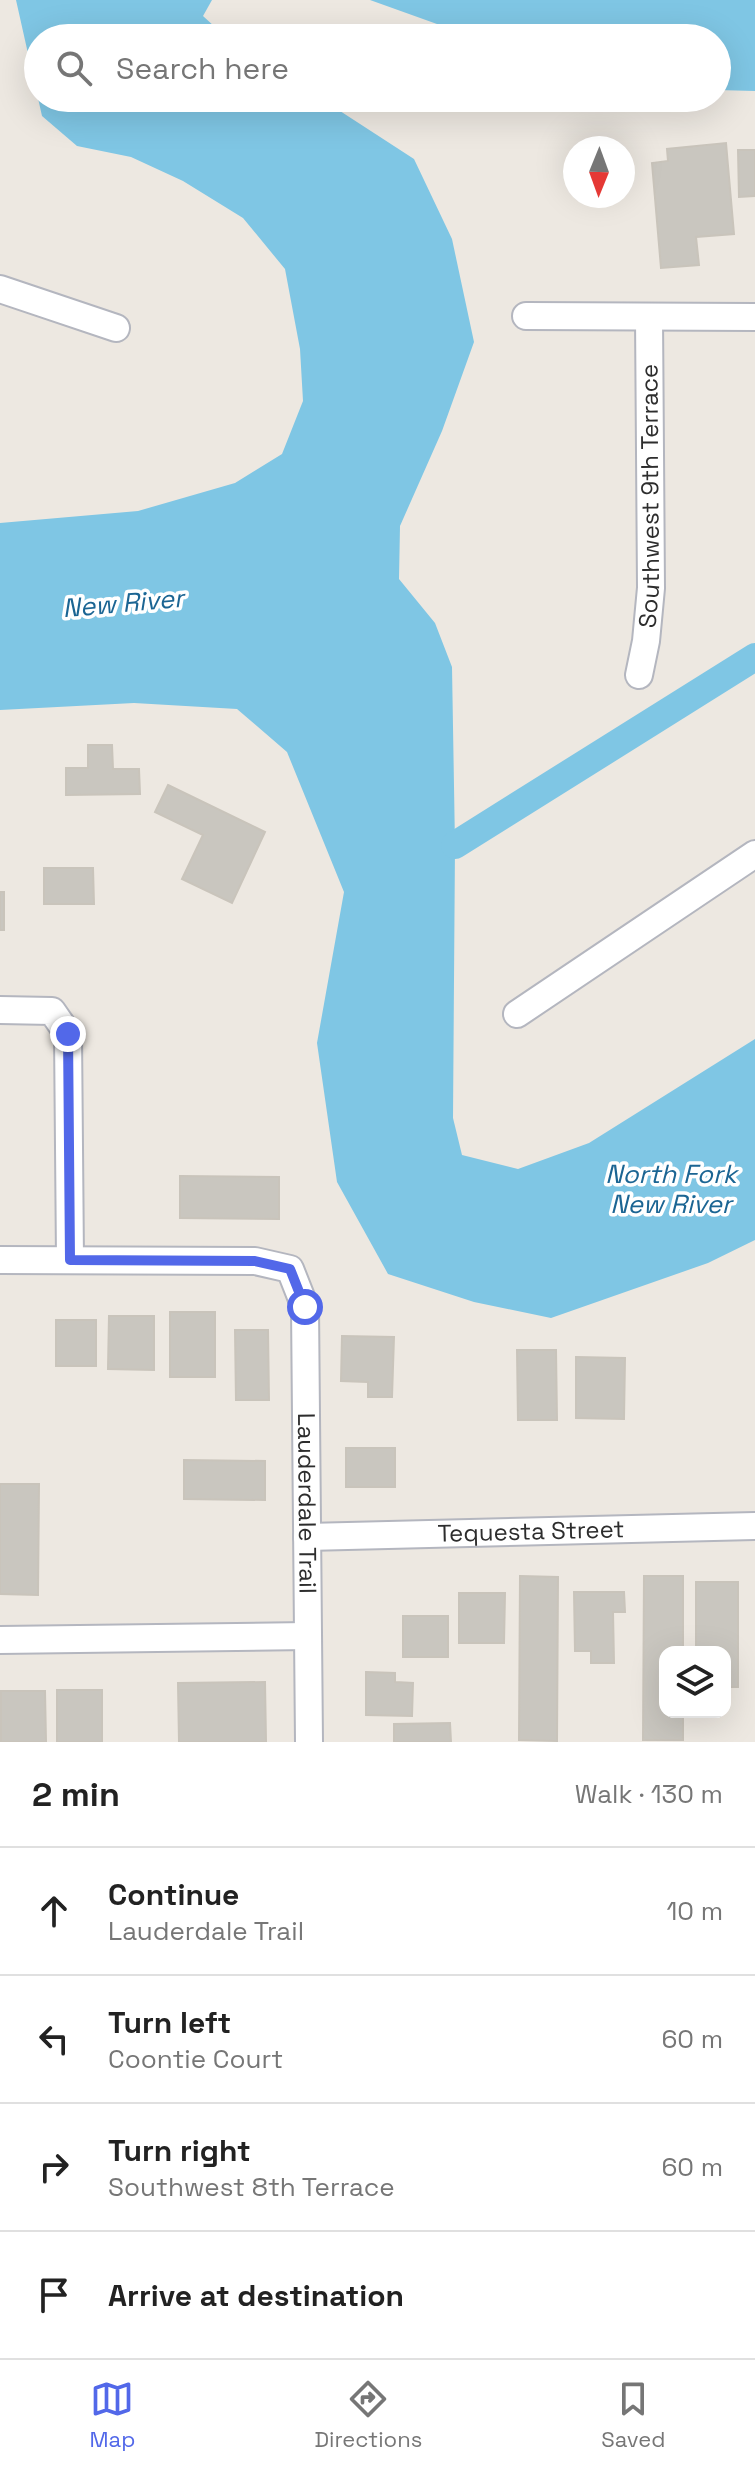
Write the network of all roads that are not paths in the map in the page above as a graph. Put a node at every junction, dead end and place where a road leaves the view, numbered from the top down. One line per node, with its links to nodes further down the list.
1 (0, 289): 5 (street)
2 (526, 316): 3 (street)
3 (649, 317): 4 (street); 6 (street, Southwest 9th Terrace)
4 (755, 317)
5 (116, 328)
6 (639, 675)
7 (755, 854): 9 (street)
8 (0, 1010): 11 (street)
9 (517, 1014)
10 (0, 1260): 11 (street)
11 (70, 1260): 13 (street, Lauderdale Trail)
12 (755, 1526): 13 (street, Tequesta Street)
13 (307, 1537): 14 (street, Lauderdale Trail)
14 (308, 1636): 15 (street); 16 (street, Lauderdale Trail)
15 (0, 1640)
16 (309, 1742)

